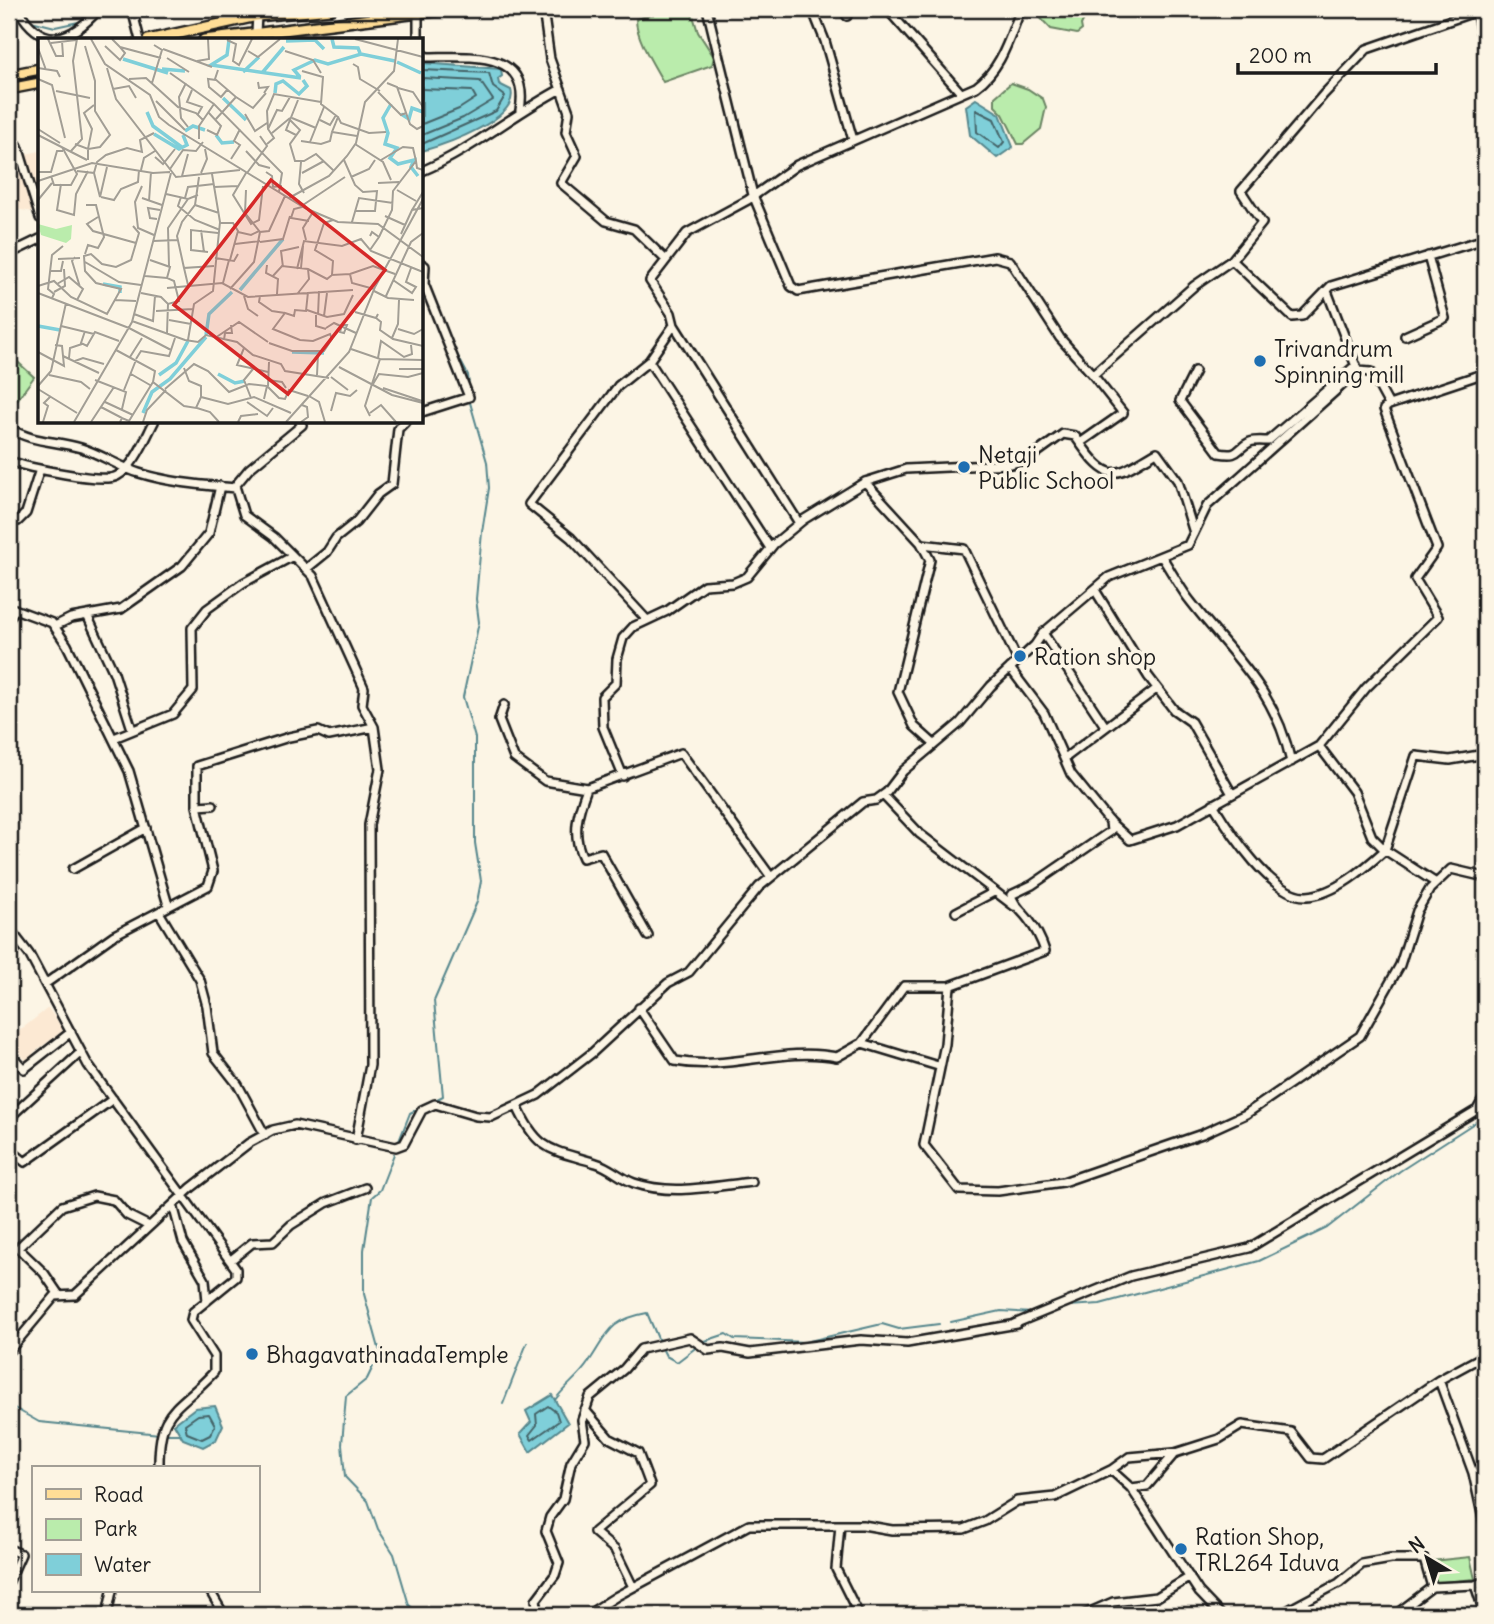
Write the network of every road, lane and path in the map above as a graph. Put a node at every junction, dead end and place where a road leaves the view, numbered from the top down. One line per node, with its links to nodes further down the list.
1 (18, 9): 2 (street)
2 (99, 9)
3 (132, 9): 15 (street)
4 (331, 9): 12 (main road)
5 (450, 9): 13 (main road)
6 (543, 9): 25 (street)
7 (707, 9): 31 (street)
8 (887, 9): 26 (street)
9 (1021, 9): 26 (street)
10 (1479, 9): 19 (main road); 38 (street)
11 (813, 11): 28 (street)
12 (261, 13): 14 (street); 16 (main road)
13 (418, 14): 14 (main road); 18 (street)
14 (256, 32): 17 (main road)
15 (139, 38)
16 (156, 38)
17 (223, 38)
18 (418, 38)
19 (1485, 50)
20 (424, 55): 27 (street)
21 (38, 69): 22 (main road)
22 (9, 75)
23 (38, 83): 24 (main road)
24 (9, 89)
25 (561, 89): 27 (street); 37 (street)
26 (961, 93): 28 (street)
27 (520, 110): 30 (street)
28 (853, 140): 31 (street)
29 (9, 146): 32 (street)
30 (424, 170)
31 (753, 195): 37 (street); 49 (street)
32 (38, 205)
33 (1485, 239): 36 (street)
34 (38, 240): 35 (street)
35 (9, 254)
36 (1428, 257): 42 (street); 44 (street)
37 (666, 260): 43 (street)
38 (1232, 260): 42 (street); 49 (street)
39 (424, 265): 41 (street)
40 (424, 284): 51 (street)
41 (424, 284)
42 (1327, 291): 46 (street)
43 (674, 325): 45 (street); 64 (street)
44 (1405, 336)
45 (649, 362): 67 (street); 75 (street)
46 (1357, 368): 47 (street); 50 (street); 65 (street)
47 (1195, 371)
48 (1485, 373): 50 (street)
49 (1093, 375): 56 (street)
50 (1389, 405): 87 (street)
51 (424, 411)
52 (153, 424): 58 (street)
53 (301, 424): 62 (street)
54 (403, 424): 70 (street)
55 (9, 428): 58 (street)
56 (1080, 443): 60 (street); 65 (street)
57 (9, 461): 59 (street)
58 (127, 467): 59 (street); 61 (street)
59 (40, 469): 63 (street)
60 (865, 482): 64 (street); 66 (street)
61 (220, 486): 62 (street); 73 (street)
62 (235, 488): 68 (street)
63 (9, 517)
64 (799, 523): 67 (street)
65 (1194, 534): 69 (street)
66 (922, 544): 78 (street); 86 (street)
67 (771, 548): 75 (street)
68 (293, 556): 70 (street); 84 (street)
69 (1163, 557): 71 (street); 90 (street)
70 (306, 569): 83 (street)
71 (1095, 590): 77 (street); 93 (street)
72 (12, 608): 74 (street); 76 (street)
73 (87, 615): 76 (street); 84 (street)
74 (9, 619)
75 (647, 620): 91 (street)
76 (55, 626): 85 (street)
77 (1043, 633): 78 (street); 82 (street)
78 (1017, 661): 79 (street)
79 (1010, 668): 86 (street); 89 (street)
80 (1155, 690): 82 (street)
81 (504, 705): 92 (street)
82 (1105, 726): 89 (street)
83 (373, 727): 96 (street); 127 (street)
84 (132, 729): 85 (street)
85 (114, 738): 99 (street)
86 (934, 744): 94 (street)
87 (1319, 746): 90 (street); 100 (street)
88 (1485, 754): 100 (street)
89 (1065, 758): 98 (street)
90 (1291, 762): 93 (street)
91 (624, 776): 92 (street); 102 (street)
92 (587, 788): 111 (street)
93 (1231, 794): 95 (street)
94 (883, 795): 102 (street); 105 (street)
95 (1213, 804): 98 (street); 100 (street)
96 (197, 806): 97 (street); 106 (street)
97 (214, 806)
98 (1110, 822): 107 (street)
99 (146, 828): 101 (street); 106 (street)
100 (1385, 850): 104 (street)
101 (73, 869)
102 (771, 877): 114 (street)
103 (1485, 877): 104 (street)
104 (1436, 883): 118 (street)
105 (994, 892): 107 (street); 109 (street)
106 (168, 905): 108 (street)
107 (1014, 906): 113 (street)
108 (159, 912): 112 (street); 126 (street)
109 (956, 912)
110 (9, 928): 112 (street)
111 (648, 936)
112 (45, 984): 115 (street)
113 (950, 986): 116 (street); 118 (street)
114 (639, 1008): 116 (street); 122 (street)
115 (71, 1032): 117 (street); 119 (street)
116 (862, 1043): 118 (street)
117 (81, 1052): 121 (street); 125 (street)
118 (939, 1066)
119 (9, 1068)
120 (1485, 1096): 123 (street)
121 (113, 1099): 128 (street); 131 (street)
122 (517, 1106): 127 (street); 129 (street)
123 (1477, 1110): 124 (street); 140 (street)
124 (1485, 1117)
125 (9, 1118)
126 (265, 1135): 127 (street); 131 (street)
127 (356, 1140)
128 (9, 1149)
129 (752, 1182)
130 (365, 1188): 134 (street)
131 (185, 1194): 132 (street); 134 (street)
132 (173, 1205): 133 (street); 136 (street)
133 (149, 1227): 135 (street); 135 (street)
134 (231, 1260): 136 (street)
135 (59, 1294): 137 (street)
136 (207, 1298): 143 (street)
137 (9, 1352)
138 (1485, 1355): 139 (street)
139 (1439, 1380): 141 (street); 148 (street)
140 (585, 1410): 154 (street); 160 (street)
141 (1175, 1453): 142 (street); 146 (street)
142 (1119, 1463): 144 (street); 145 (street)
143 (159, 1466)
144 (1111, 1470): 145 (street); 147 (street)
145 (1119, 1475): 146 (street)
146 (1132, 1488): 150 (street)
147 (840, 1525): 154 (street); 162 (street)
148 (1485, 1528)
149 (9, 1549): 152 (street)
150 (1190, 1577): 163 (street); 164 (street)
151 (1485, 1580): 153 (street)
152 (9, 1581)
153 (1475, 1585): 155 (street); 167 (street)
154 (633, 1587): 161 (street)
155 (1432, 1587): 165 (street); 166 (street)
156 (112, 1592): 158 (street)
157 (211, 1592): 159 (street)
158 (107, 1615)
159 (225, 1615)
160 (539, 1615)
161 (587, 1615)
162 (859, 1615)
163 (1083, 1615)
164 (1221, 1615)
165 (1279, 1615)
166 (1395, 1615)
167 (1485, 1615)

